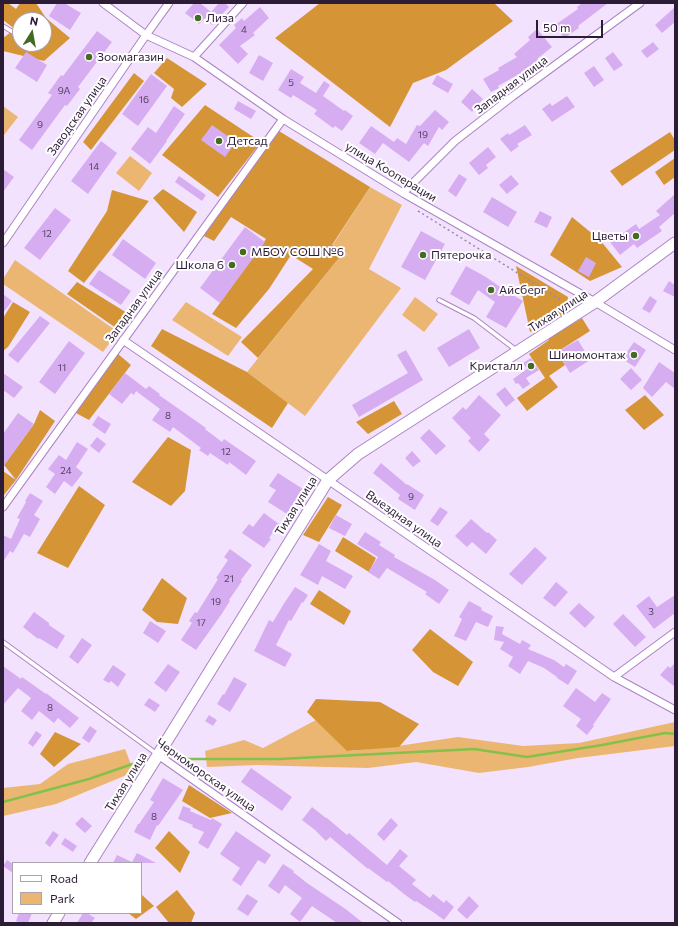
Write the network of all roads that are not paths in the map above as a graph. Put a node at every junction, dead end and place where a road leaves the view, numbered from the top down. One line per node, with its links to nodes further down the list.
1 (103, 3): 7 (street, улица Кооперации)
2 (169, 3): 7 (street, Заводская улица)
3 (242, 3): 8 (street)
4 (640, 3): 10 (street, Западная улица)
5 (3, 26): 6 (lane)
6 (12, 32)
7 (146, 35): 8 (street, улица Кооперации); 11 (street, Заводская улица)
8 (194, 57): 9 (street, улица Кооперации)
9 (283, 119): 10 (street, улица Кооперации); 15 (street, Западная улица)
10 (403, 192): 14 (street, улица Кооперации)
11 (3, 243)
12 (675, 243): 14 (main road, Тихая улица)
13 (438, 300): 17 (lane)
14 (595, 302): 16 (street, улица Кооперации); 17 (main road, Тихая улица)
15 (123, 340): 18 (street, Выездная улица); 19 (street, Западная улица)
16 (675, 350)
17 (518, 352): 18 (main road, Тихая улица)
18 (328, 480): 22 (street, Выездная улица); 24 (main road, Тихая улица)
19 (3, 506)
20 (675, 632): 22 (street)
21 (3, 642): 24 (lane, Черноморская улица)
22 (614, 677): 23 (street, Выездная улица)
23 (675, 710)
24 (158, 755): 25 (main road, Тихая улица); 28 (street, Черноморская улица)
25 (91, 862)
26 (58, 914): 27 (main road)
27 (53, 923)
28 (398, 923)

